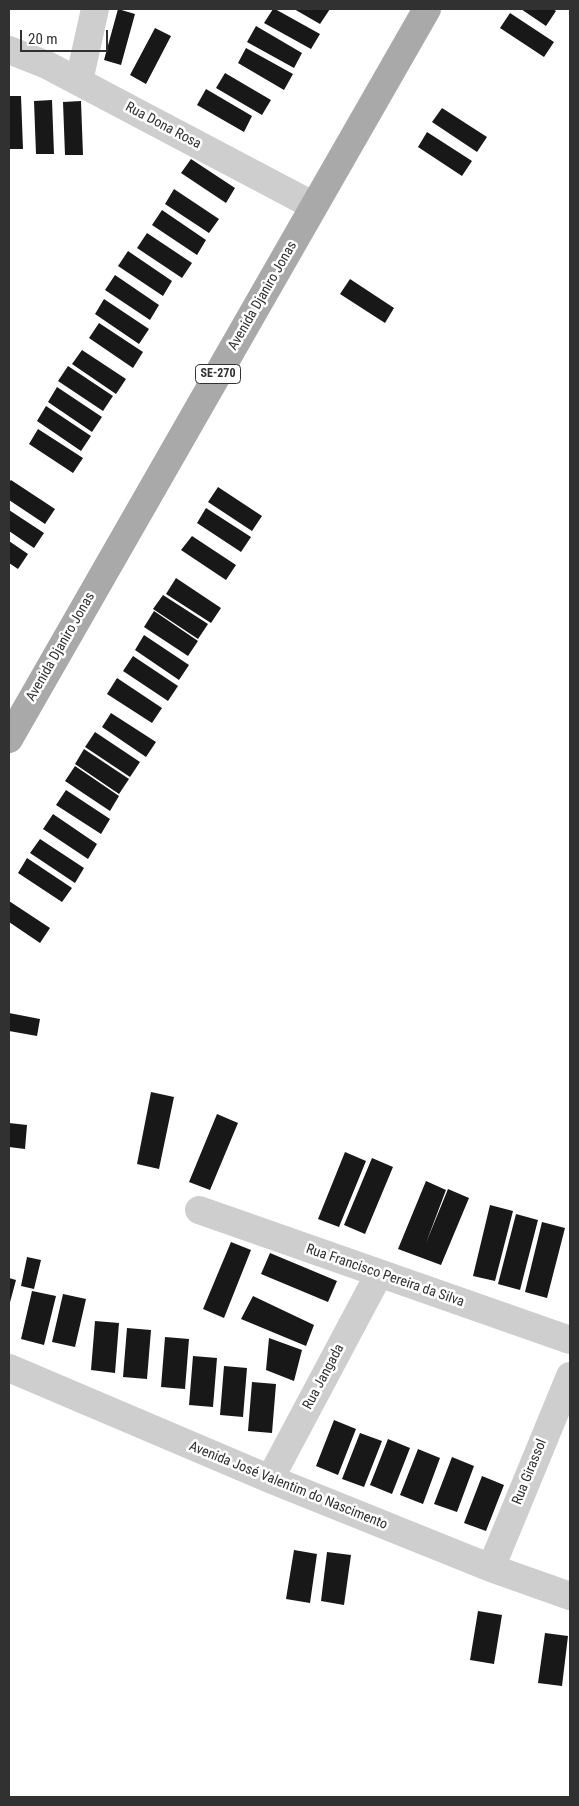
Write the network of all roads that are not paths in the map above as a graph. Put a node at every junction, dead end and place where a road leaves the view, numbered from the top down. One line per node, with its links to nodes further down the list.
1 (95, 9): 4 (street)
2 (427, 9): 5 (main road, Avenida Djaniro Jonas / SE-270)
3 (9, 50): 4 (street, Rua Dona Rosa)
4 (79, 81): 5 (street, Rua Dona Rosa)
5 (314, 206): 6 (main road, Avenida Djaniro Jonas / SE-270)
6 (9, 739)
7 (199, 1210): 8 (street, Rua Francisco Pereira da Silva)
8 (379, 1274): 9 (street, Rua Francisco Pereira da Silva); 12 (street, Rua Jangada)
9 (570, 1340)
10 (9, 1368): 12 (street, Avenida José Valentim do Nascimento)
11 (570, 1376): 13 (street, Rua Girassol)
12 (270, 1480): 13 (street, Avenida José Valentim do Nascimento)
13 (491, 1568): 14 (street, Avenida José Valentim do Nascimento)
14 (570, 1596)

